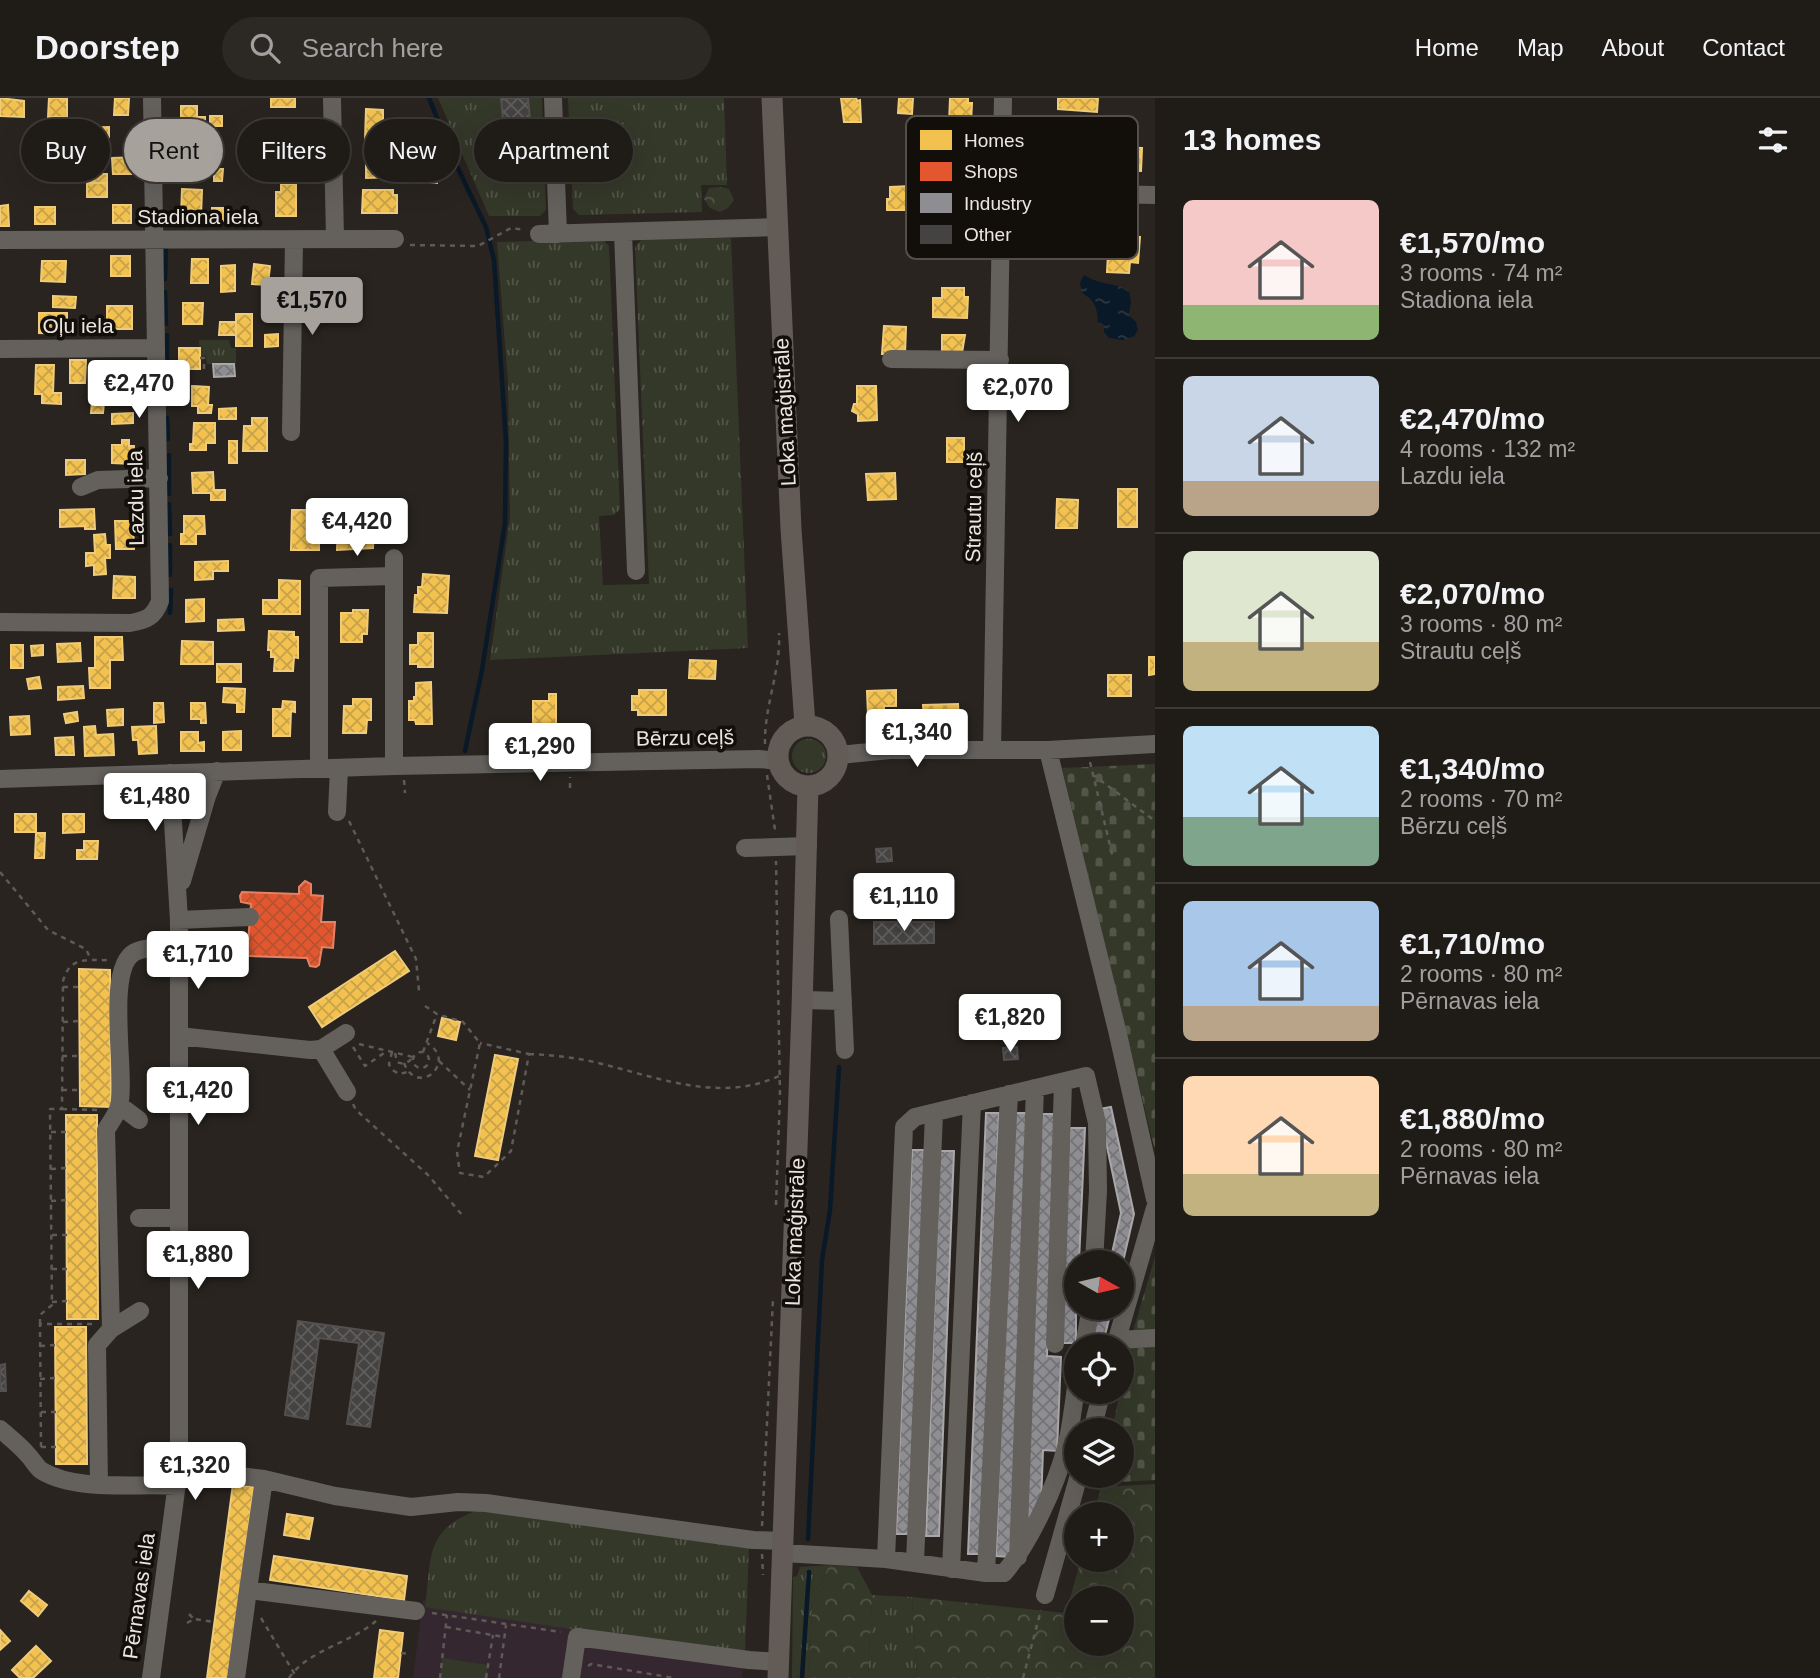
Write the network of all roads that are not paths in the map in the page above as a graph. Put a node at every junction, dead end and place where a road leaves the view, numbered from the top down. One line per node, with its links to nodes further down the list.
1 (152, 98): 12 (street, Lazdu iela)
2 (332, 98): 11 (street)
3 (553, 98): 10 (street)
4 (772, 98): 7 (main road, Loka maģistrāle)
5 (1003, 98): 6 (street, Strautu ceļš)
6 (1002, 116)
7 (777, 227): 8 (street); 26 (main road, Loka maģistrāle)
8 (623, 232): 10 (street); 24 (street)
9 (539, 234): 10 (street)
10 (558, 234)
11 (335, 238): 13 (street, Stadiona iela); 15 (street, Stadiona iela)
12 (154, 239): 14 (street, Stadiona iela); 15 (street, Stadiona iela); 17 (street, Lazdu iela)
13 (395, 239)
14 (0, 240)
15 (294, 240): 21 (street)
16 (1000, 259): 20 (street, Strautu ceļš)
17 (156, 348): 18 (street, Oļu iela); 22 (street, Lazdu iela)
18 (0, 349)
19 (891, 359): 20 (street)
20 (1000, 360): 28 (street, Strautu ceļš)
21 (291, 432)
22 (159, 478): 23 (street); 25 (street, Lazdu iela)
23 (82, 487)
24 (636, 571)
25 (0, 621)
26 (805, 725): 30 (main road); 31 (main road)
27 (1155, 744): 29 (street)
28 (992, 750): 29 (street); 30 (street)
29 (1048, 750): 61 (street)
30 (839, 755): 38 (main road)
31 (767, 760): 32 (street, Bērzu ceļš); 38 (main road)
32 (394, 766): 33 (street); 34 (street, Bērzu ceļš)
33 (319, 768): 34 (street, Bērzu ceļš); 35 (street, Bērzu ceļš)
34 (339, 768): 39 (street)
35 (217, 771): 36 (street, Bērzu ceļš); 42 (street)
36 (170, 773): 37 (street); 42 (street)
37 (0, 779)
38 (808, 786): 40 (main road, Loka maģistrāle)
39 (338, 804)
40 (808, 846): 41 (street); 47 (main road, Loka maģistrāle)
41 (745, 848)
42 (179, 890): 45 (street, Pērnavas iela)
43 (250, 917): 45 (street)
44 (839, 919): 48 (street)
45 (179, 920): 46 (street, Pērnavas iela)
46 (178, 947): 50 (street, Pērnavas iela); 58 (street)
47 (803, 1000): 48 (street); 79 (main road, Loka maģistrāle)
48 (843, 1001): 52 (street)
49 (346, 1033): 51 (street)
50 (179, 1036): 51 (street); 64 (street, Pērnavas iela)
51 (320, 1049): 55 (street)
52 (845, 1050)
53 (1063, 1082): 54 (street); 65 (street); 71 (street)
54 (1035, 1088): 56 (street); 80 (street)
55 (347, 1092)
56 (1009, 1094): 57 (street); 84 (street)
57 (972, 1102): 59 (street); 83 (street)
58 (118, 1108): 60 (street); 67 (street)
59 (934, 1114): 81 (street); 82 (street)
60 (139, 1120)
61 (1155, 1199)
62 (1155, 1208): 68 (street)
63 (139, 1218): 64 (street)
64 (178, 1218): 74 (street, Pērnavas iela)
65 (1095, 1250)
66 (140, 1311): 67 (street)
67 (111, 1326): 76 (street)
68 (1119, 1334)
69 (1155, 1338): 70 (street)
70 (1134, 1341)
71 (1055, 1344)
72 (1073, 1404): 80 (street)
73 (0, 1429): 76 (street)
74 (179, 1468): 75 (street); 77 (street, Pērnavas iela)
75 (264, 1479): 79 (street); 85 (street)
76 (99, 1485): 77 (street)
77 (177, 1486): 90 (street, Pērnavas iela)
78 (1075, 1488): 86 (street)
79 (783, 1547): 81 (street); 88 (main road, Loka maģistrāle)
80 (1018, 1557): 84 (street)
81 (886, 1559): 82 (street)
82 (915, 1562): 83 (street)
83 (951, 1569): 84 (street)
84 (986, 1573)
85 (248, 1590): 87 (street); 91 (street)
86 (1045, 1595)
87 (416, 1611)
88 (779, 1670): 89 (street)
89 (576, 1674)
90 (151, 1678)
91 (236, 1678)

